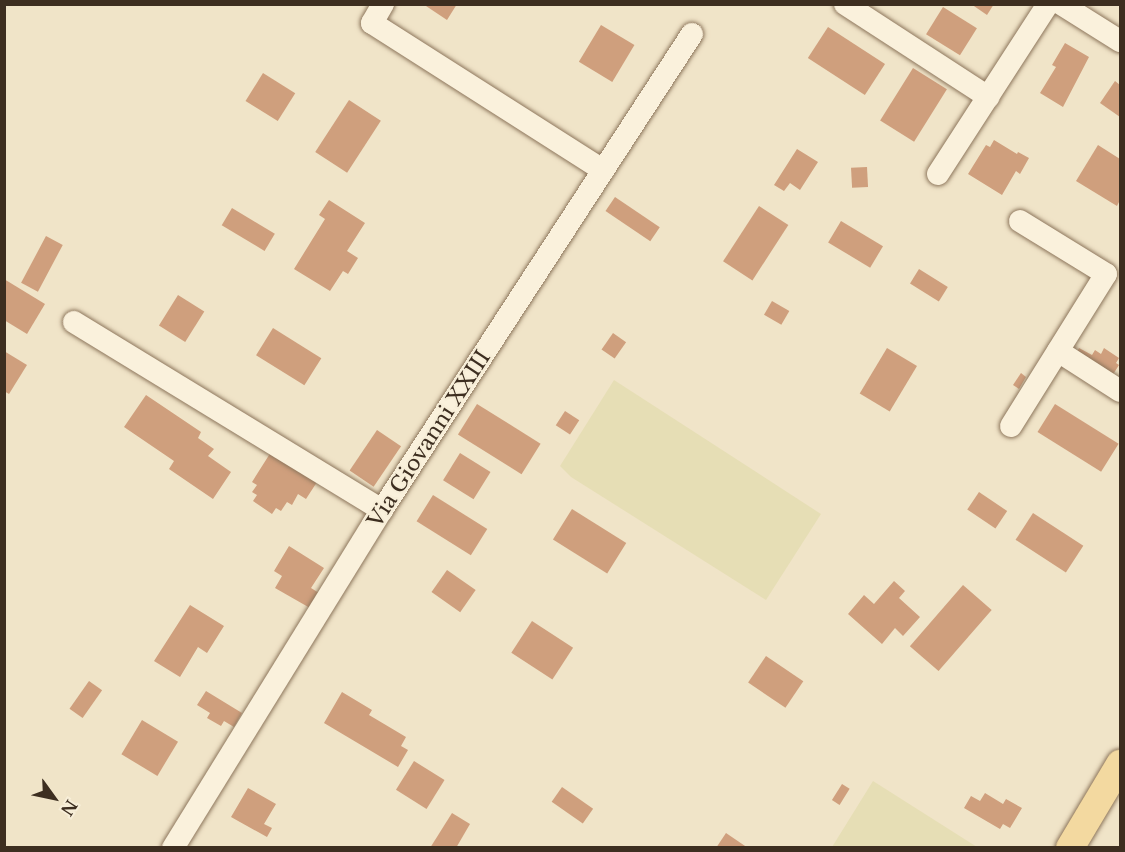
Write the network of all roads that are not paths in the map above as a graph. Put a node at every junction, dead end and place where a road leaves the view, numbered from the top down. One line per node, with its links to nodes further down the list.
1 (383, 4): 8 (street)
2 (845, 4): 7 (street)
3 (1048, 4): 7 (street)
4 (1061, 4): 6 (street)
5 (692, 34): 8 (street, Via Giovanni XXIII)
6 (1120, 40)
7 (988, 97): 9 (street)
8 (603, 170): 15 (street, Via Giovanni XXIII)
9 (938, 174)
10 (1020, 221): 12 (street)
11 (74, 322): 15 (street)
12 (1058, 351): 13 (street); 14 (street)
13 (1120, 391)
14 (1011, 426)
15 (382, 510): 17 (street, Via Giovanni XXIII)
16 (1120, 764): 18 (main road)
17 (173, 848)
18 (1070, 848)

